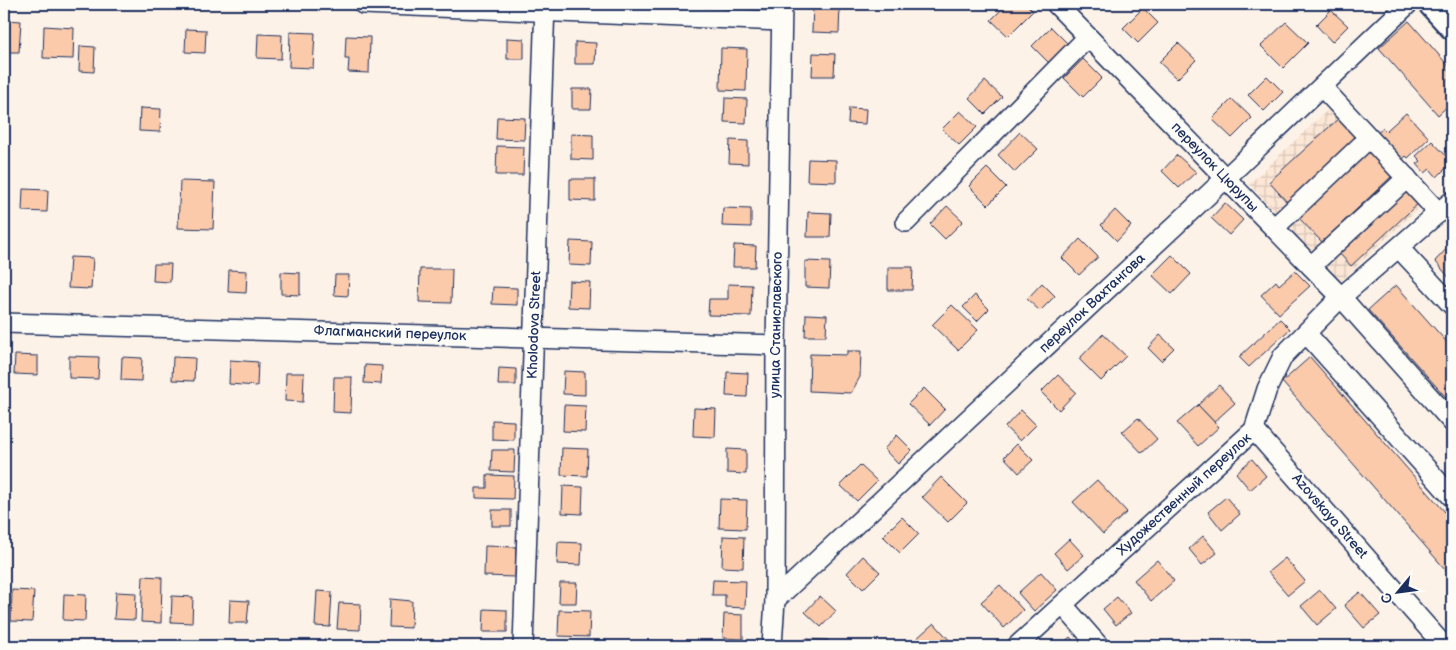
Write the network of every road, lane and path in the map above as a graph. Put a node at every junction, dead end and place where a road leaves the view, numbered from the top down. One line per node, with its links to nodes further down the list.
1 (363, 4): 5 (street)
2 (1056, 4): 8 (street, переулок Цюрупы)
3 (1408, 4): 9 (street, переулок Вахтангова)
4 (1436, 5): 7 (main road)
5 (545, 8): 6 (street); 22 (street, Kholodova Street)
6 (781, 12): 23 (street, улица Станиславского)
7 (1452, 27)
8 (1088, 37): 11 (street, переулок Цюрупы); 14 (street)
9 (1322, 86): 10 (street); 11 (street, переулок Вахтангова)
10 (1369, 138): 12 (street); 15 (street)
11 (1226, 178): 15 (street, переулок Цюрупы); 27 (street, переулок Вахтангова)
12 (1407, 178): 13 (street); 17 (street)
13 (1446, 207): 16 (street, Художественный переулок)
14 (906, 222)
15 (1274, 228): 17 (street, переулок Цюрупы)
16 (1399, 248): 18 (street, Художественный переулок); 19 (street)
17 (1312, 266): 18 (street, переулок Цюрупы)
18 (1342, 297): 21 (street, Художественный переулок); 24 (street, переулок Цюрупы)
19 (1452, 305)
20 (4, 323): 22 (street, Флагманский переулок)
21 (1306, 333): 25 (street, Художественный переулок); 26 (street)
22 (534, 337): 23 (street, Флагманский переулок); 29 (street, Kholodova Street)
23 (776, 345): 27 (street, улица Станиславского)
24 (1452, 422)
25 (1254, 430): 28 (street, Художественный переулок); 33 (street, Azovskaya Street)
26 (1452, 497)
27 (775, 600): 30 (street, улица Станиславского)
28 (1062, 605): 31 (street, Художественный переулок); 32 (street)
29 (523, 646)
30 (772, 646)
31 (1018, 646)
32 (1099, 646)
33 (1444, 646)

